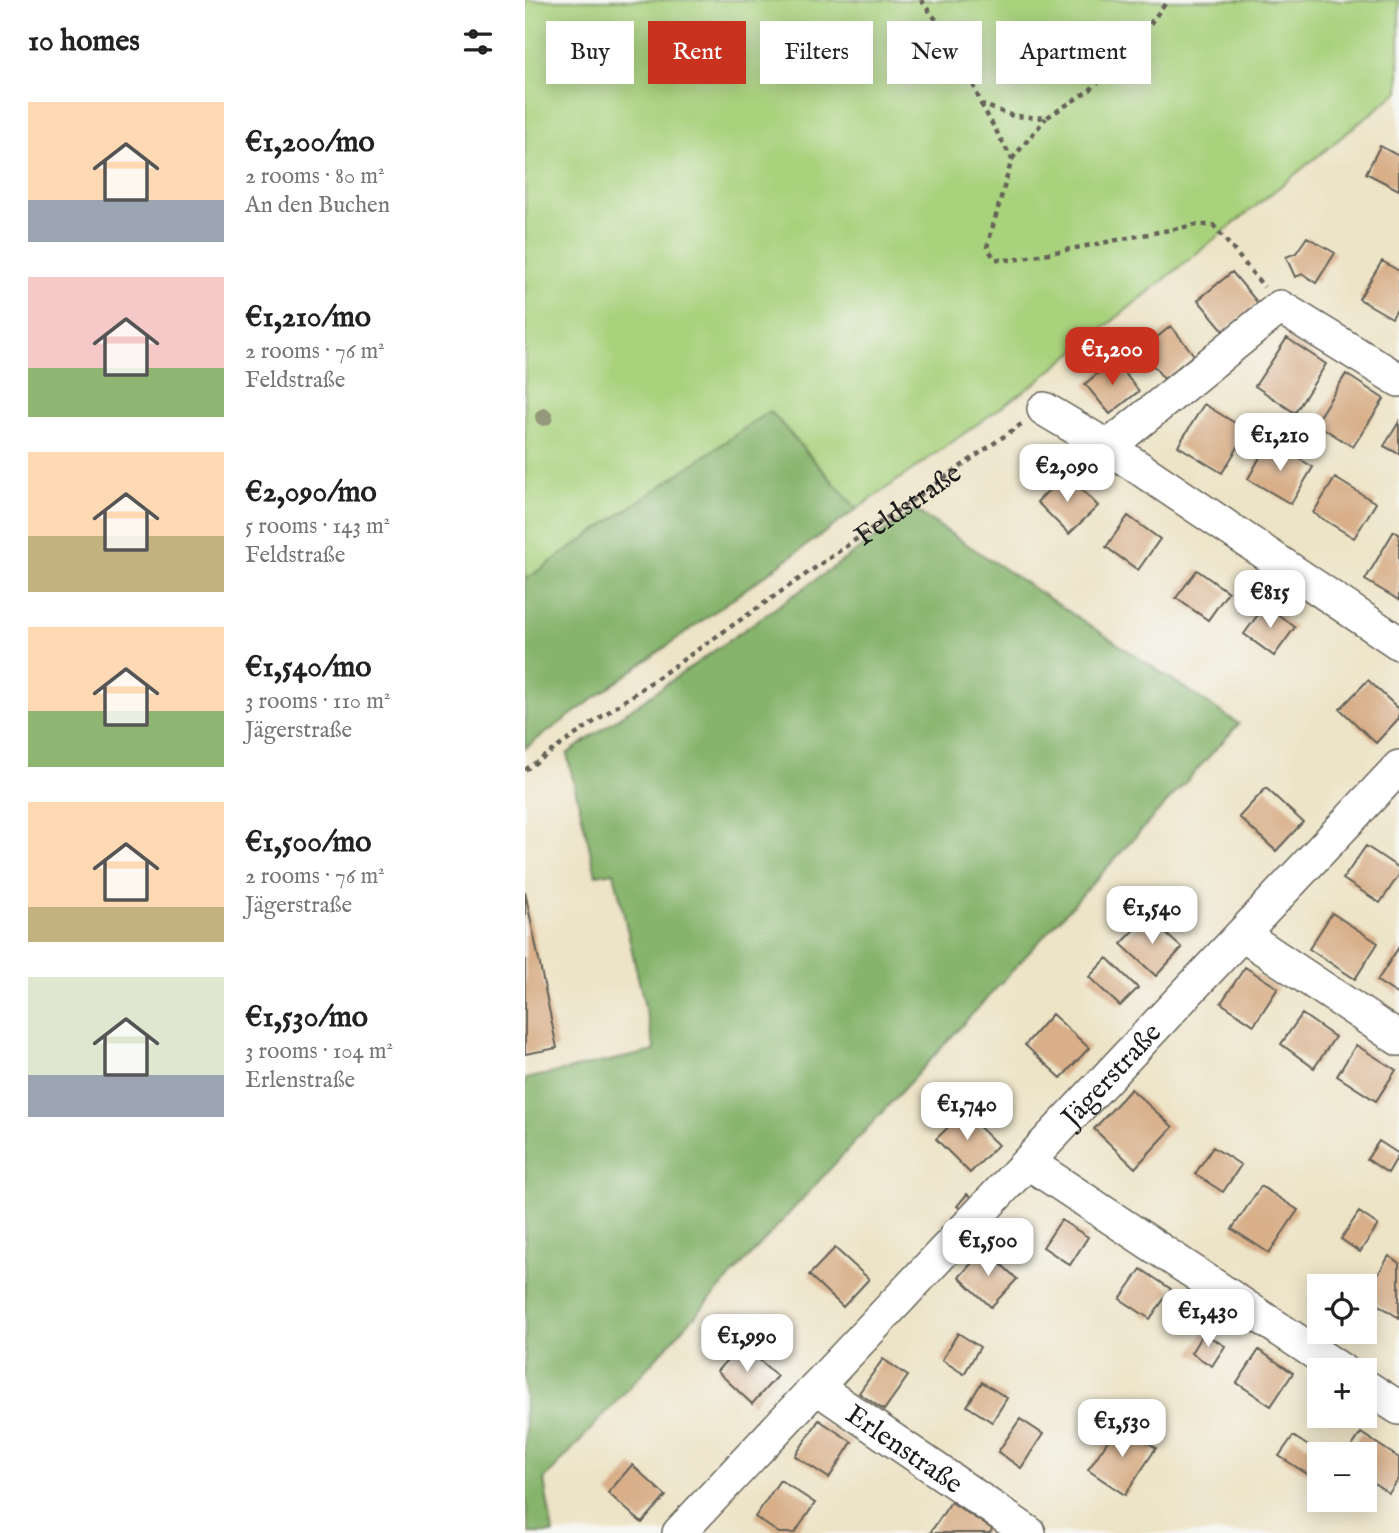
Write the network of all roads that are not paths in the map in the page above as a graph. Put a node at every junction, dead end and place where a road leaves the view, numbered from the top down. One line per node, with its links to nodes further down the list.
1 (1399, 380): 3 (street)
2 (1044, 409): 3 (street)
3 (1108, 447): 4 (street)
4 (1399, 643)
5 (1399, 767): 6 (street, Jägerstraße)
6 (1243, 935): 7 (street); 8 (street, Jägerstraße)
7 (1399, 1039)
8 (1028, 1163): 9 (street); 10 (street, Jägerstraße)
9 (1324, 1358)
10 (816, 1387): 13 (street, Erlenstraße); 14 (street, Jägerstraße)
11 (1377, 1394): 12 (street)
12 (1399, 1408)
13 (1026, 1532)
14 (679, 1533)

